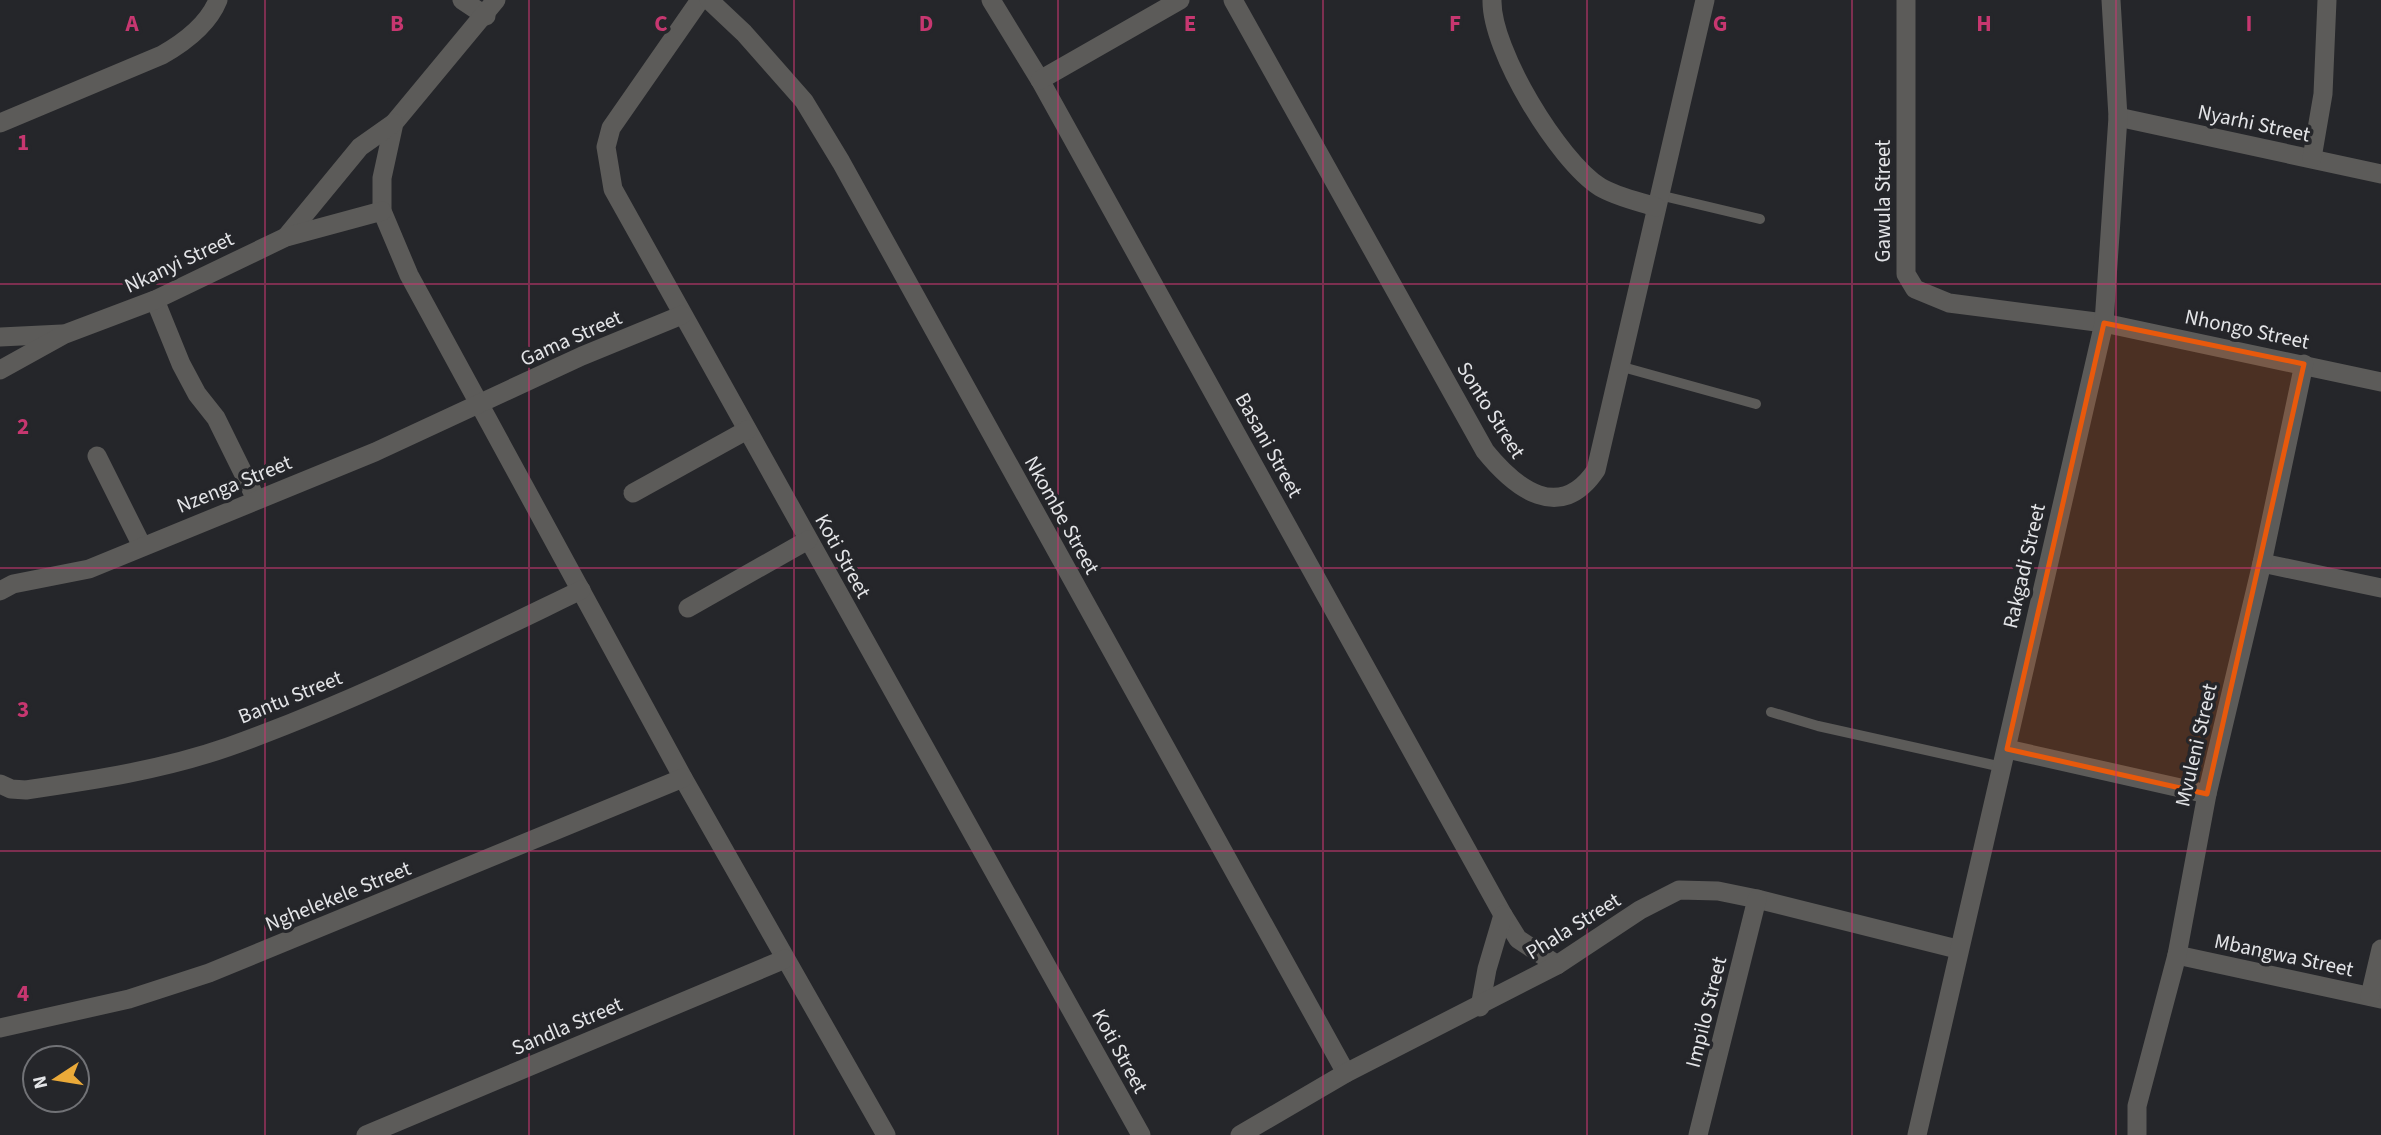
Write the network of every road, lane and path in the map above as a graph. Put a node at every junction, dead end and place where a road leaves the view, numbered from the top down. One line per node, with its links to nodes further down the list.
1 (218, 0): 16 (street)
2 (462, 0): 13 (street)
3 (700, 0): 25 (street, Koti Street)
4 (709, 0): 61 (street, Nkombe Street)
5 (991, 0): 14 (street, Basani Street)
6 (1180, 0): 14 (street)
7 (1233, 0): 30 (street, Sonto Street)
8 (1492, 0): 20 (street)
9 (1705, 0): 20 (street, Sonto Street)
10 (1906, 0): 26 (street, Gawula Street)
11 (2111, 0): 15 (street, Rakgadi Street)
12 (2327, 0): 18 (street)
13 (491, 8): 17 (street)
14 (1040, 80): 52 (street, Basani Street)
15 (2118, 117): 18 (street, Nyarhi Street); 26 (street, Rakgadi Street)
16 (0, 122)
17 (394, 123): 21 (street); 23 (street)
18 (2312, 158): 19 (street, Nyarhi Street)
19 (2381, 174)
20 (1657, 201): 22 (lane); 30 (street, Sonto Street)
21 (382, 211): 23 (street, Nkanyi Street); 34 (street)
22 (1760, 219)
23 (286, 237): 24 (street, Nkanyi Street)
24 (155, 300): 27 (street, Nkanyi Street); 38 (street)
25 (682, 315): 34 (street, Gama Street); 35 (street, Koti Street)
26 (2104, 323): 29 (street, Nhongo Street); 47 (street, Rakgadi Street)
27 (65, 334): 28 (street); 31 (street, Nkanyi Street)
28 (0, 337)
29 (2304, 364): 32 (street, Nhongo Street); 41 (street, Mvuleni Street)
30 (1619, 366): 33 (lane)
31 (0, 370)
32 (2381, 382)
33 (1756, 404)
34 (481, 405): 38 (street, Nzenga Street); 43 (street)
35 (747, 430): 37 (street); 39 (street, Koti Street)
36 (97, 456): 40 (street)
37 (633, 493)
38 (256, 499): 40 (street, Nzenga Street)
39 (808, 540): 45 (street); 64 (street, Koti Street)
40 (142, 546): 44 (street, Nzenga Street)
41 (2262, 563): 42 (street); 50 (street, Mvuleni Street)
42 (2381, 588)
43 (581, 590): 48 (street); 49 (street, Bantu Street)
44 (0, 591)
45 (688, 608)
46 (1771, 712): 47 (lane)
47 (2004, 758): 50 (street); 53 (street, Rakgadi Street)
48 (683, 778): 56 (street); 60 (street, Nghelekele Street)
49 (0, 785)
50 (2207, 794): 55 (street, Mvuleni Street)
51 (1757, 899): 53 (street, Phala Street); 57 (street, Phala Street); 66 (street, Impilo Street)
52 (1503, 915): 57 (street, Basani Street); 59 (street)
53 (1957, 949): 67 (street, Rakgadi Street)
54 (2381, 949): 58 (street)
55 (2177, 956): 58 (street, Mbangwa Street); 68 (street, Mvuleni Street)
56 (785, 959): 62 (street, Sandla Street); 63 (street)
57 (1557, 965): 59 (street, Phala Street)
58 (2375, 998)
59 (1480, 1007): 61 (street, Phala Street)
60 (0, 1028)
61 (1346, 1073): 65 (street, Phala Street)
62 (366, 1135)
63 (886, 1135)
64 (1141, 1135)
65 (1240, 1135)
66 (1698, 1135)
67 (1917, 1135)
68 (2137, 1135)

